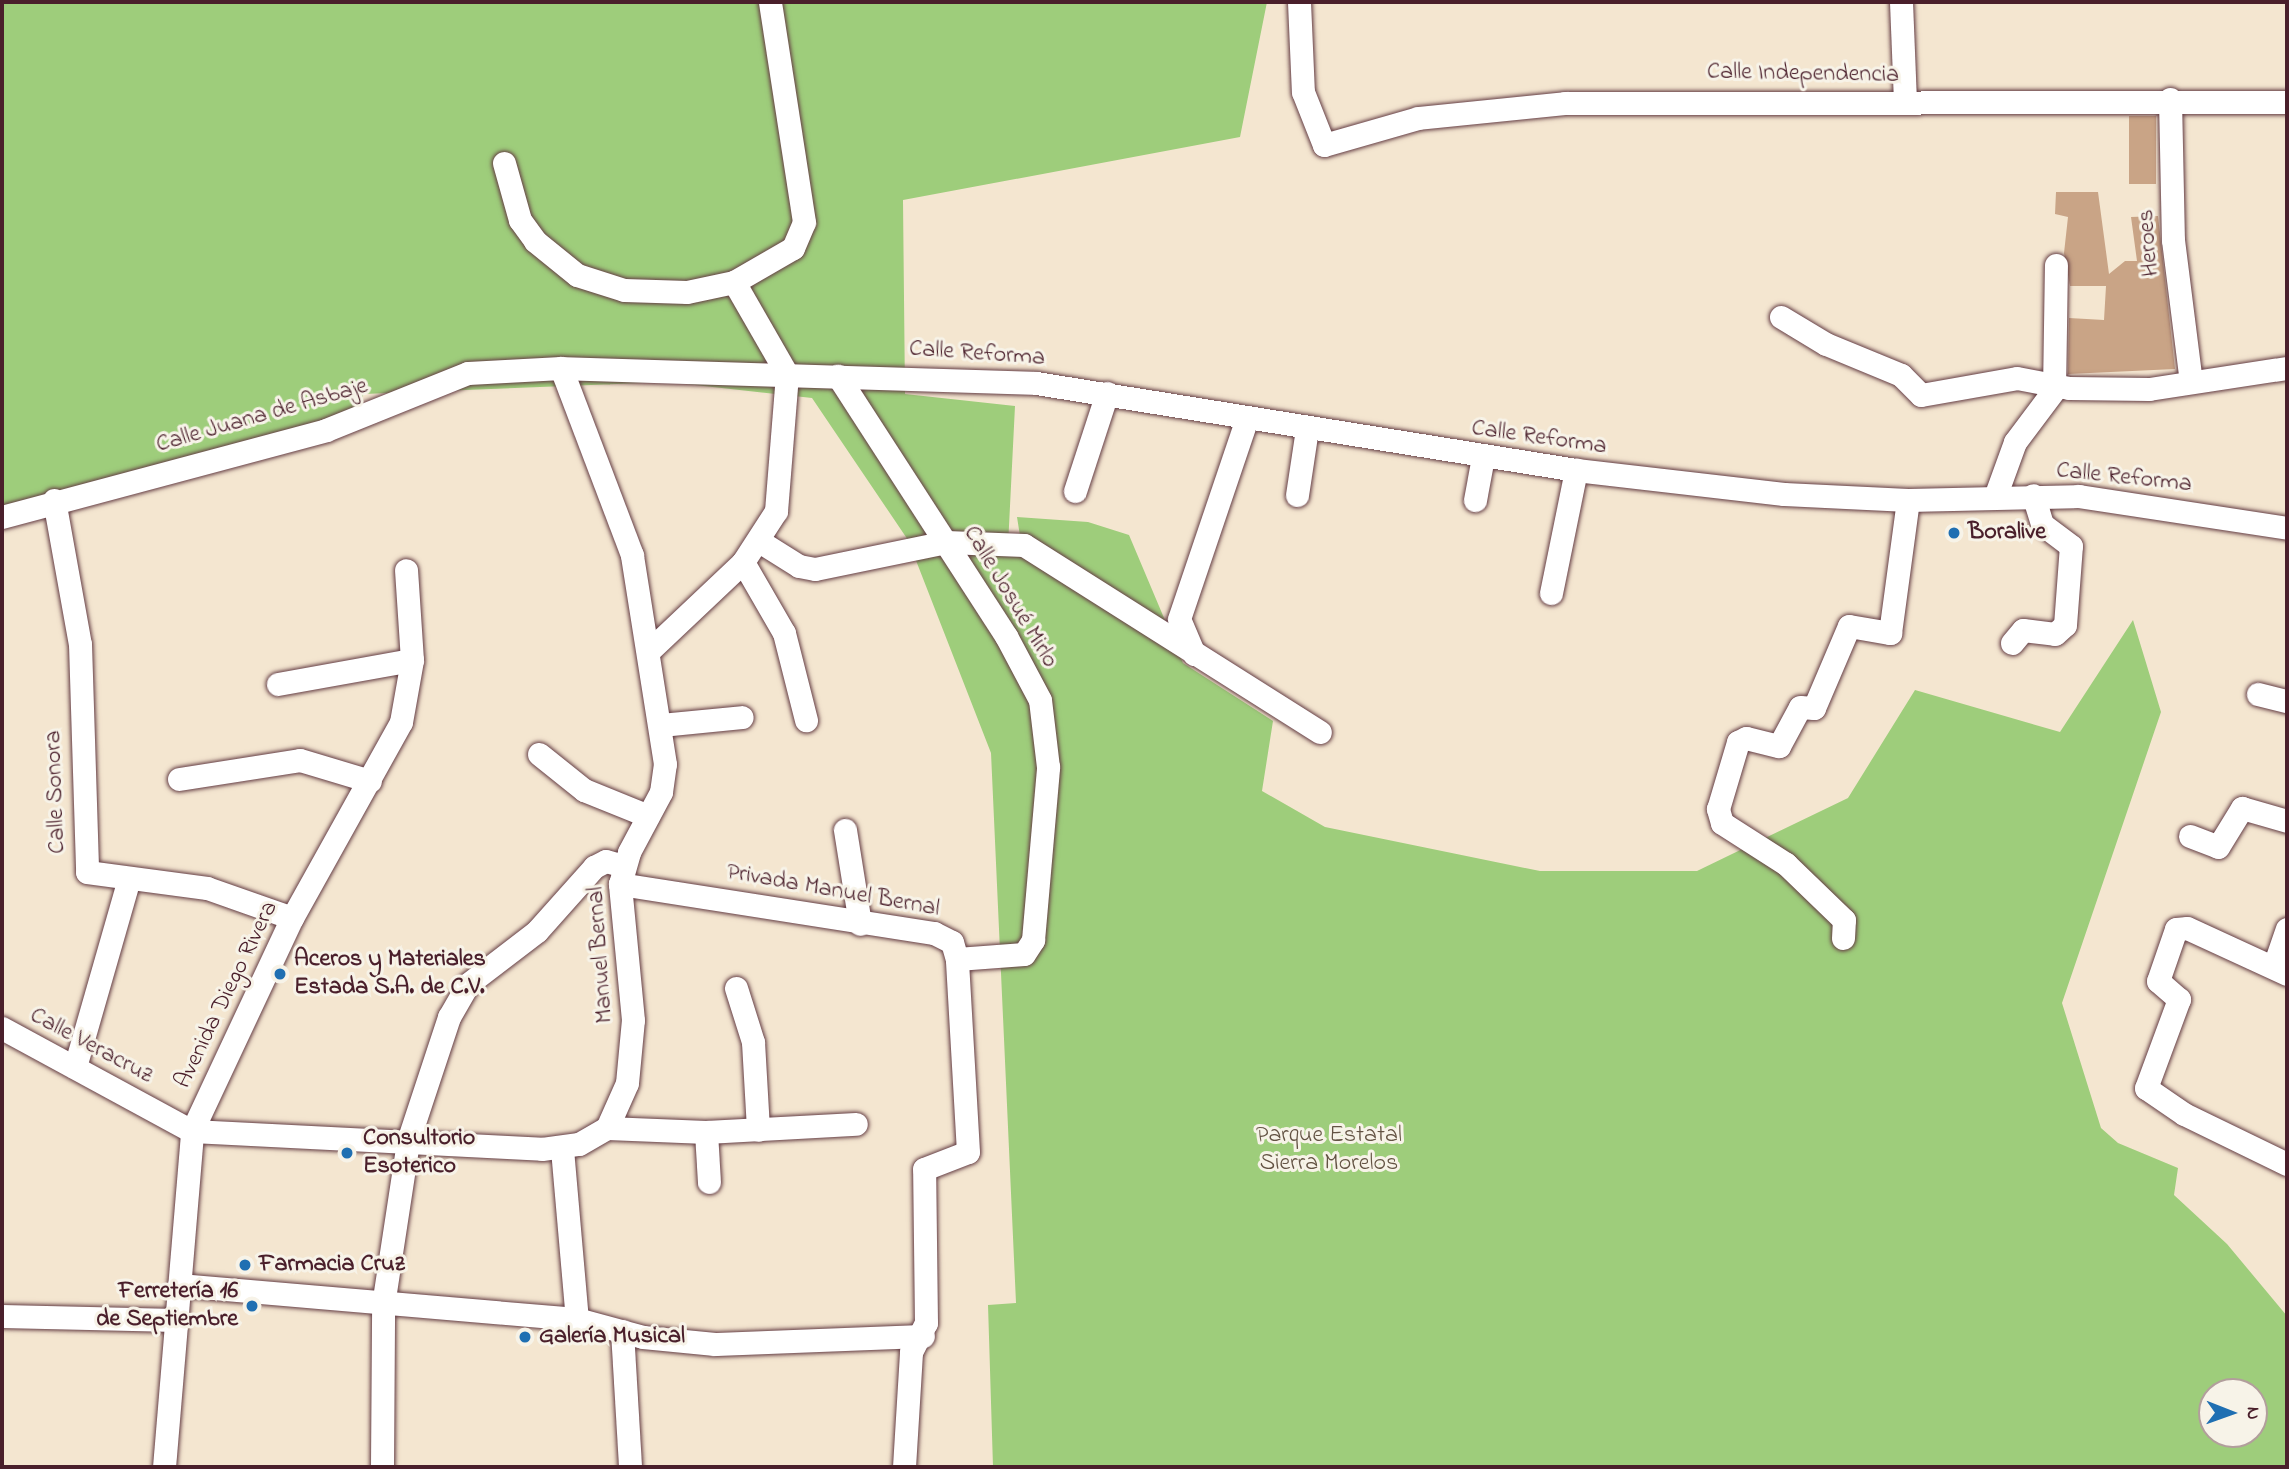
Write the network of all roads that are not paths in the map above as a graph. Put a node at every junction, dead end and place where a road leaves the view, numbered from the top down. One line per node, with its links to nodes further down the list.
1 (770, 2): 9 (street)
2 (1299, 2): 5 (street, Calle Independencia)
3 (1901, 2): 5 (street)
4 (2170, 99): 5 (street, Calle Independencia); 6 (street, Calle Independencia); 15 (street, Heroes)
5 (1905, 101)
6 (2287, 102)
7 (504, 163): 9 (street)
8 (2056, 265): 16 (street)
9 (734, 282): 13 (street)
10 (1781, 317): 16 (street)
11 (561, 368): 13 (street, Calle Juana de Asbaje); 26 (street, Calle Juana de Asbaje); 37 (street, Manuel Bernal)
12 (2287, 368): 15 (street)
13 (787, 374): 14 (street, Calle Reforma); 31 (street)
14 (838, 376): 17 (street, Calle Reforma); 32 (street, Calle Josué Mirlo)
15 (2191, 382): 16 (street)
16 (2052, 392): 25 (street)
17 (1107, 393): 18 (street, Calle Reforma); 22 (street)
18 (1246, 421): 19 (street, Calle Reforma); 38 (street)
19 (1307, 429): 20 (street, Calle Reforma); 23 (street)
20 (1483, 457): 21 (street, Calle Reforma); 27 (street)
21 (1576, 470): 28 (street, Calle Reforma); 35 (street)
22 (1075, 491)
23 (1297, 495)
24 (2033, 495): 25 (street, Calle Reforma); 30 (street, Calle Reforma); 36 (street)
25 (1995, 497): 28 (street, Calle Reforma)
26 (54, 500): 29 (street, Calle Juana de Asbaje); 55 (street, Calle Sonora)
27 (1475, 500)
28 (1908, 500): 59 (street)
29 (2, 517)
30 (2287, 528)
31 (759, 541): 32 (street); 33 (street)
32 (946, 542): 38 (street); 60 (street, Calle Josué Mirlo)
33 (743, 562): 37 (street); 44 (street)
34 (406, 570): 39 (street, Avenida Diego Rivera)
35 (1550, 593)
36 (2012, 643)
37 (652, 649): 45 (street, Manuel Bernal)
38 (1195, 658): 46 (street)
39 (412, 660): 40 (street); 49 (street, Avenida Diego Rivera)
40 (278, 684)
41 (2258, 694): 42 (street)
42 (2287, 701)
43 (742, 717): 45 (street)
44 (806, 720)
45 (661, 725): 50 (street, Manuel Bernal)
46 (1320, 732)
47 (539, 754): 50 (street)
48 (179, 779): 49 (street)
49 (370, 781): 56 (street, Avenida Diego Rivera)
50 (648, 816): 54 (street, Manuel Bernal)
51 (2287, 821): 53 (street)
52 (845, 830): 57 (street)
53 (2190, 836)
54 (622, 875): 57 (street, Privada Manuel Bernal); 66 (street, Manuel Bernal); 70 (street, Privada Manuel Bernal)
55 (128, 882): 56 (street, Calle Sonora); 64 (street)
56 (292, 918): 68 (street, Avenida Diego Rivera)
57 (860, 923): 60 (street, Privada Manuel Bernal)
58 (2287, 929): 61 (street)
59 (1843, 938)
60 (957, 959): 80 (street)
61 (2281, 970): 72 (street)
62 (736, 988): 67 (street)
63 (2, 1028): 64 (street, Calle Veracruz)
64 (75, 1066): 68 (street, Calle Veracruz)
65 (856, 1124): 67 (street)
66 (607, 1128): 69 (street); 71 (street)
67 (758, 1130): 69 (street)
68 (192, 1131): 70 (street); 74 (street, Avenida Diego Rivera)
69 (706, 1132): 73 (street)
70 (408, 1141): 71 (street); 75 (street)
71 (562, 1149): 77 (street)
72 (2287, 1164)
73 (709, 1182)
74 (179, 1285): 75 (street); 78 (street, Avenida Diego Rivera)
75 (383, 1305): 77 (street); 82 (street)
76 (2, 1316): 78 (street)
77 (577, 1319): 79 (street)
78 (176, 1320): 81 (street, Avenida Diego Rivera)
79 (622, 1331): 80 (street); 83 (street)
80 (923, 1336): 84 (street)
81 (164, 1467)
82 (382, 1467)
83 (630, 1467)
84 (904, 1467)

